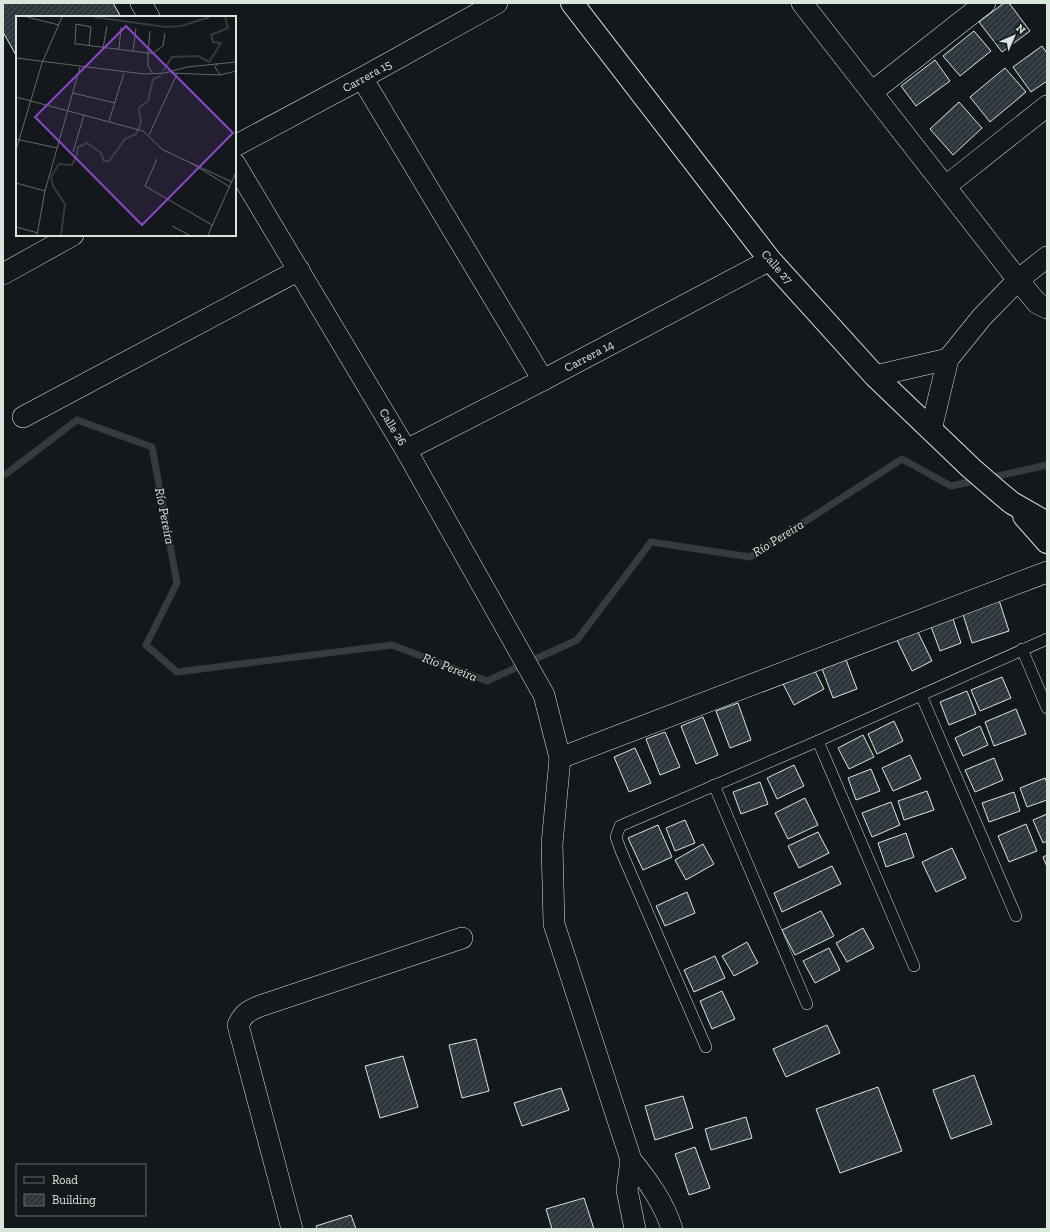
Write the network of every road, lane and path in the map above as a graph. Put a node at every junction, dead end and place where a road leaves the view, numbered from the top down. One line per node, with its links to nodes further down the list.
1 (141, 3): 6 (street)
2 (497, 3): 7 (street, Carrera 15)
3 (572, 3): 15 (main road, Calle 27)
4 (802, 3): 8 (street)
5 (985, 3): 8 (street)
6 (148, 16)
7 (362, 78): 10 (street, Carrera 15); 22 (street)
8 (872, 92): 12 (street)
9 (1047, 106): 12 (street)
10 (236, 145)
11 (236, 166): 16 (street, Calle 26)
12 (946, 186): 18 (street)
13 (71, 236): 17 (street)
14 (1047, 257): 18 (street)
15 (770, 260): 21 (main road, Calle 27); 22 (street, Carrera 14)
16 (299, 270): 23 (street); 25 (street, Calle 26)
17 (3, 274)
18 (1018, 280): 19 (street); 20 (street)
19 (1047, 308)
20 (948, 359): 21 (street); 24 (street)
21 (875, 376): 24 (main road, Calle 27)
22 (543, 380): 25 (street, Carrera 14)
23 (23, 417)
24 (931, 430): 26 (main road, Calle 27)
25 (406, 450): 35 (street, Calle 26)
26 (1006, 498): 27 (main road, Calle 27); 28 (main road, Calle 27)
27 (1047, 524)
28 (1047, 542)
29 (1047, 572): 35 (street)
30 (1047, 639): 31 (lane)
31 (1022, 649): 32 (lane); 33 (lane)
32 (921, 694): 34 (lane); 37 (lane)
33 (1047, 708)
34 (818, 741): 36 (lane); 39 (lane)
35 (560, 758): 42 (street, Calle 26)
36 (714, 785): 40 (lane); 41 (lane)
37 (1016, 916)
38 (462, 938): 43 (street)
39 (914, 966)
40 (807, 1004)
41 (706, 1047)
42 (631, 1160): 44 (street); 45 (street)
43 (292, 1229)
44 (635, 1229)
45 (672, 1229)

